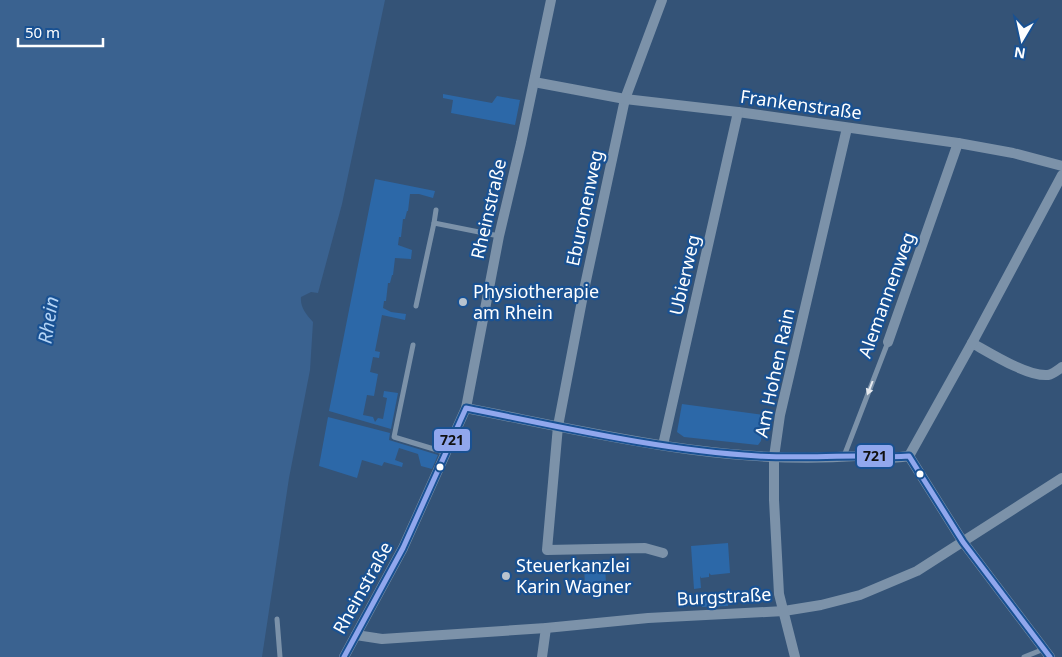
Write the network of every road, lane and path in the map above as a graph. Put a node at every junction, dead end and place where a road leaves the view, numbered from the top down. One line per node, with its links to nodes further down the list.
1 (551, 0): 3 (street, Rheinstraße)
2 (662, 0): 4 (street, Eburonenweg)
3 (534, 82): 4 (street, Frankenstraße); 12 (street, Rheinstraße)
4 (625, 99): 5 (street, Frankenstraße); 19 (street, Eburonenweg)
5 (738, 112): 6 (street, Frankenstraße); 20 (street, Ubierweg)
6 (846, 128): 7 (street, Frankenstraße); 23 (street, Am Hohen Rain)
7 (958, 143): 8 (street, Frankenstraße); 14 (street, Alemannenweg)
8 (1062, 166)
9 (1062, 175): 15 (street)
10 (436, 210): 11 (lane)
11 (434, 223): 12 (lane); 13 (lane)
12 (498, 236): 18 (street, Rheinstraße)
13 (416, 306)
14 (888, 342): 24 (lane, Alemannenweg, one-way to 24)
15 (972, 343): 17 (street); 22 (street)
16 (413, 344): 21 (lane)
17 (1062, 367)
18 (466, 408): 19 (street); 21 (street, Rheinstraße)
19 (558, 426): 20 (street); 27 (street, Eburonenweg)
20 (662, 445): 23 (street)
21 (447, 453): 31 (street, Rheinstraße)
22 (909, 456): 24 (street); 26 (street)
23 (774, 457): 24 (street); 28 (street, Am Hohen Rain)
24 (844, 458)
25 (1062, 478): 26 (street, Burgstraße)
26 (963, 542): 28 (street, Burgstraße); 32 (street)
27 (663, 553)
28 (784, 610): 30 (street, Burgstraße); 36 (street, Am Hohen Rain)
29 (277, 619): 33 (lane)
30 (546, 628): 31 (street, Burgstraße); 35 (street)
31 (356, 635): 34 (street, Rheinstraße)
32 (1047, 653): 37 (lane)
33 (280, 657)
34 (344, 657)
35 (542, 657)
36 (795, 657)
37 (1024, 657)

